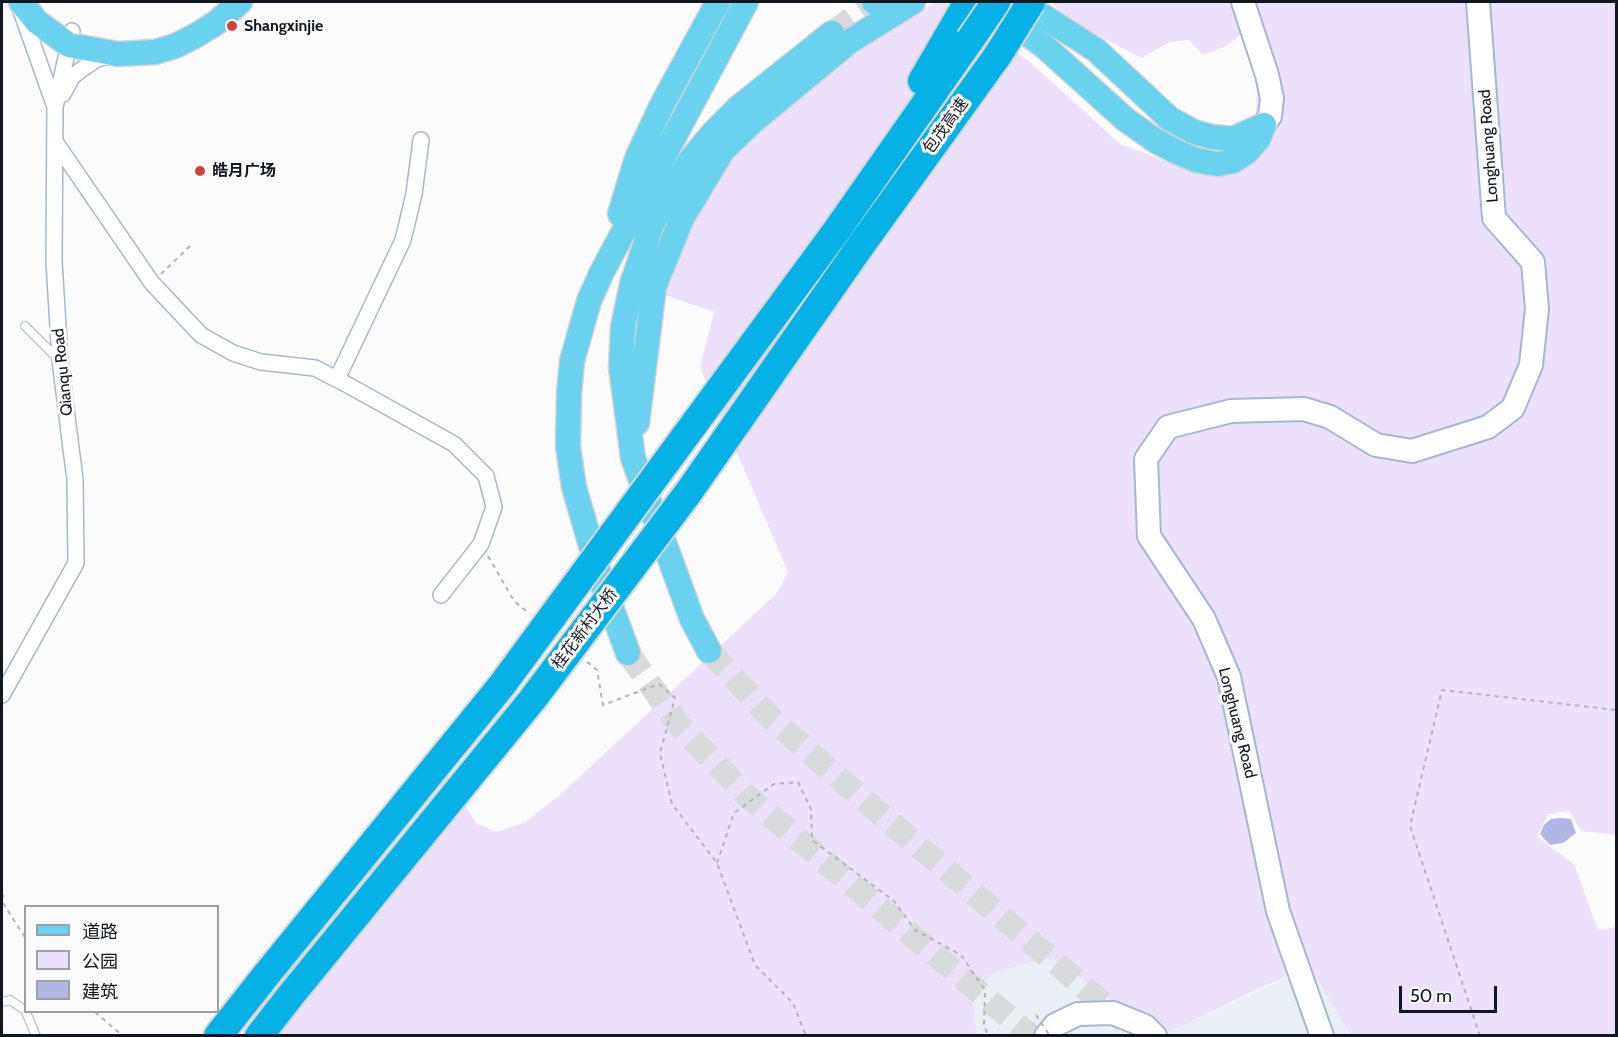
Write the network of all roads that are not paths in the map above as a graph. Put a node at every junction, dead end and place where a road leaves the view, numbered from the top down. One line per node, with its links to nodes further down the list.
1 (20, 2): 19 (main road); 22 (street)
2 (39, 2): 19 (main road)
3 (215, 2): 19 (main road)
4 (240, 2): 20 (main road)
5 (718, 2): 27 (main road)
6 (746, 2): 27 (main road)
7 (874, 2): 8 (main road)
8 (887, 2)
9 (913, 2): 31 (main road)
10 (975, 2): 18 (main road)
11 (996, 2): 16 (highway, 包茂高速, bridge)
12 (1012, 2): 21 (main road)
13 (1031, 2): 26 (highway, 包茂高速, bridge)
14 (1242, 2): 23 (main road)
15 (1478, 2): 44 (main road, Longhuang Road)
16 (964, 22): 26 (highway, 包茂高速)
17 (832, 33): 31 (main road)
18 (1026, 33): 21 (main road); 23 (main road)
19 (70, 38): 20 (main road); 22 (street, Qianqu Road)
20 (118, 54): 22 (street)
21 (1110, 63): 23 (main road)
22 (55, 107): 25 (street, Qianqu Road)
23 (1264, 125)
24 (421, 140): 30 (street)
25 (56, 143): 29 (street, Qianqu Road); 30 (street)
26 (848, 239): 40 (highway, 桂花新村大桥, bridge); 41 (highway, 桂花新村大桥, bridge)
27 (602, 272): 34 (main road, bridge)
28 (25, 326): 29 (lane)
29 (60, 360): 35 (street, Qianqu Road)
30 (337, 379): 32 (street)
31 (633, 458): 33 (main road, bridge)
32 (441, 596)
33 (709, 651)
34 (628, 653)
35 (2, 695)
36 (2, 1002): 37 (lane)
37 (24, 1010)
38 (27, 1013): 39 (lane)
39 (36, 1035)
40 (218, 1035)
41 (259, 1035)
42 (1048, 1035): 43 (main road)
43 (1155, 1035)
44 (1322, 1035)

